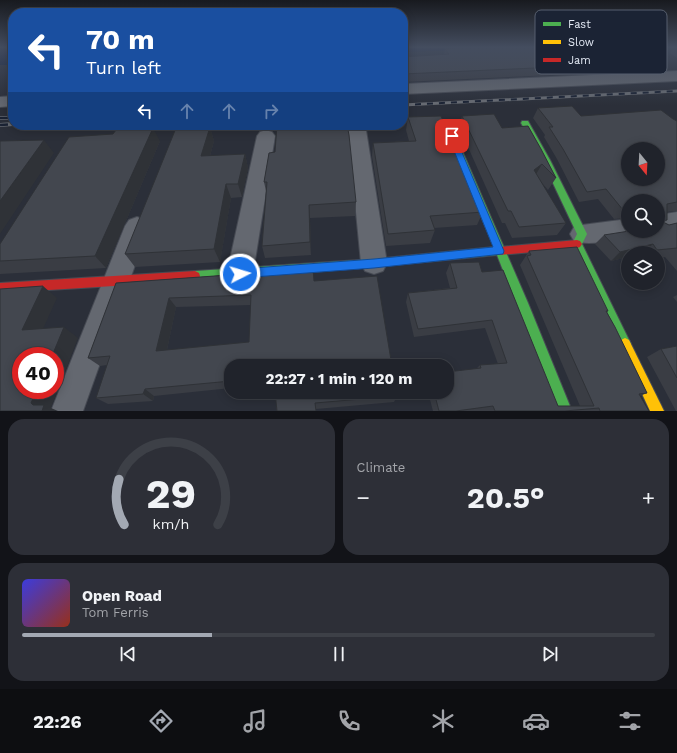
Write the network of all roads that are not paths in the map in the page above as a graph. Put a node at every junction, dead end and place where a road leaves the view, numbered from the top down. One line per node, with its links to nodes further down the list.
1 (677, 76): 2 (street)
2 (408, 89)
3 (525, 123): 11 (street)
4 (447, 125): 12 (street)
5 (357, 130): 13 (street)
6 (266, 136): 14 (street)
7 (144, 210): 15 (street)
8 (677, 222): 9 (street)
9 (665, 223)
10 (621, 230): 11 (street)
11 (579, 239): 12 (street); 19 (street)
12 (499, 251): 13 (street); 18 (street)
13 (374, 263): 14 (street)
14 (240, 274): 15 (street)
15 (115, 281): 16 (street); 17 (street)
16 (0, 288)
17 (67, 411)
18 (565, 411)
19 (657, 411)

